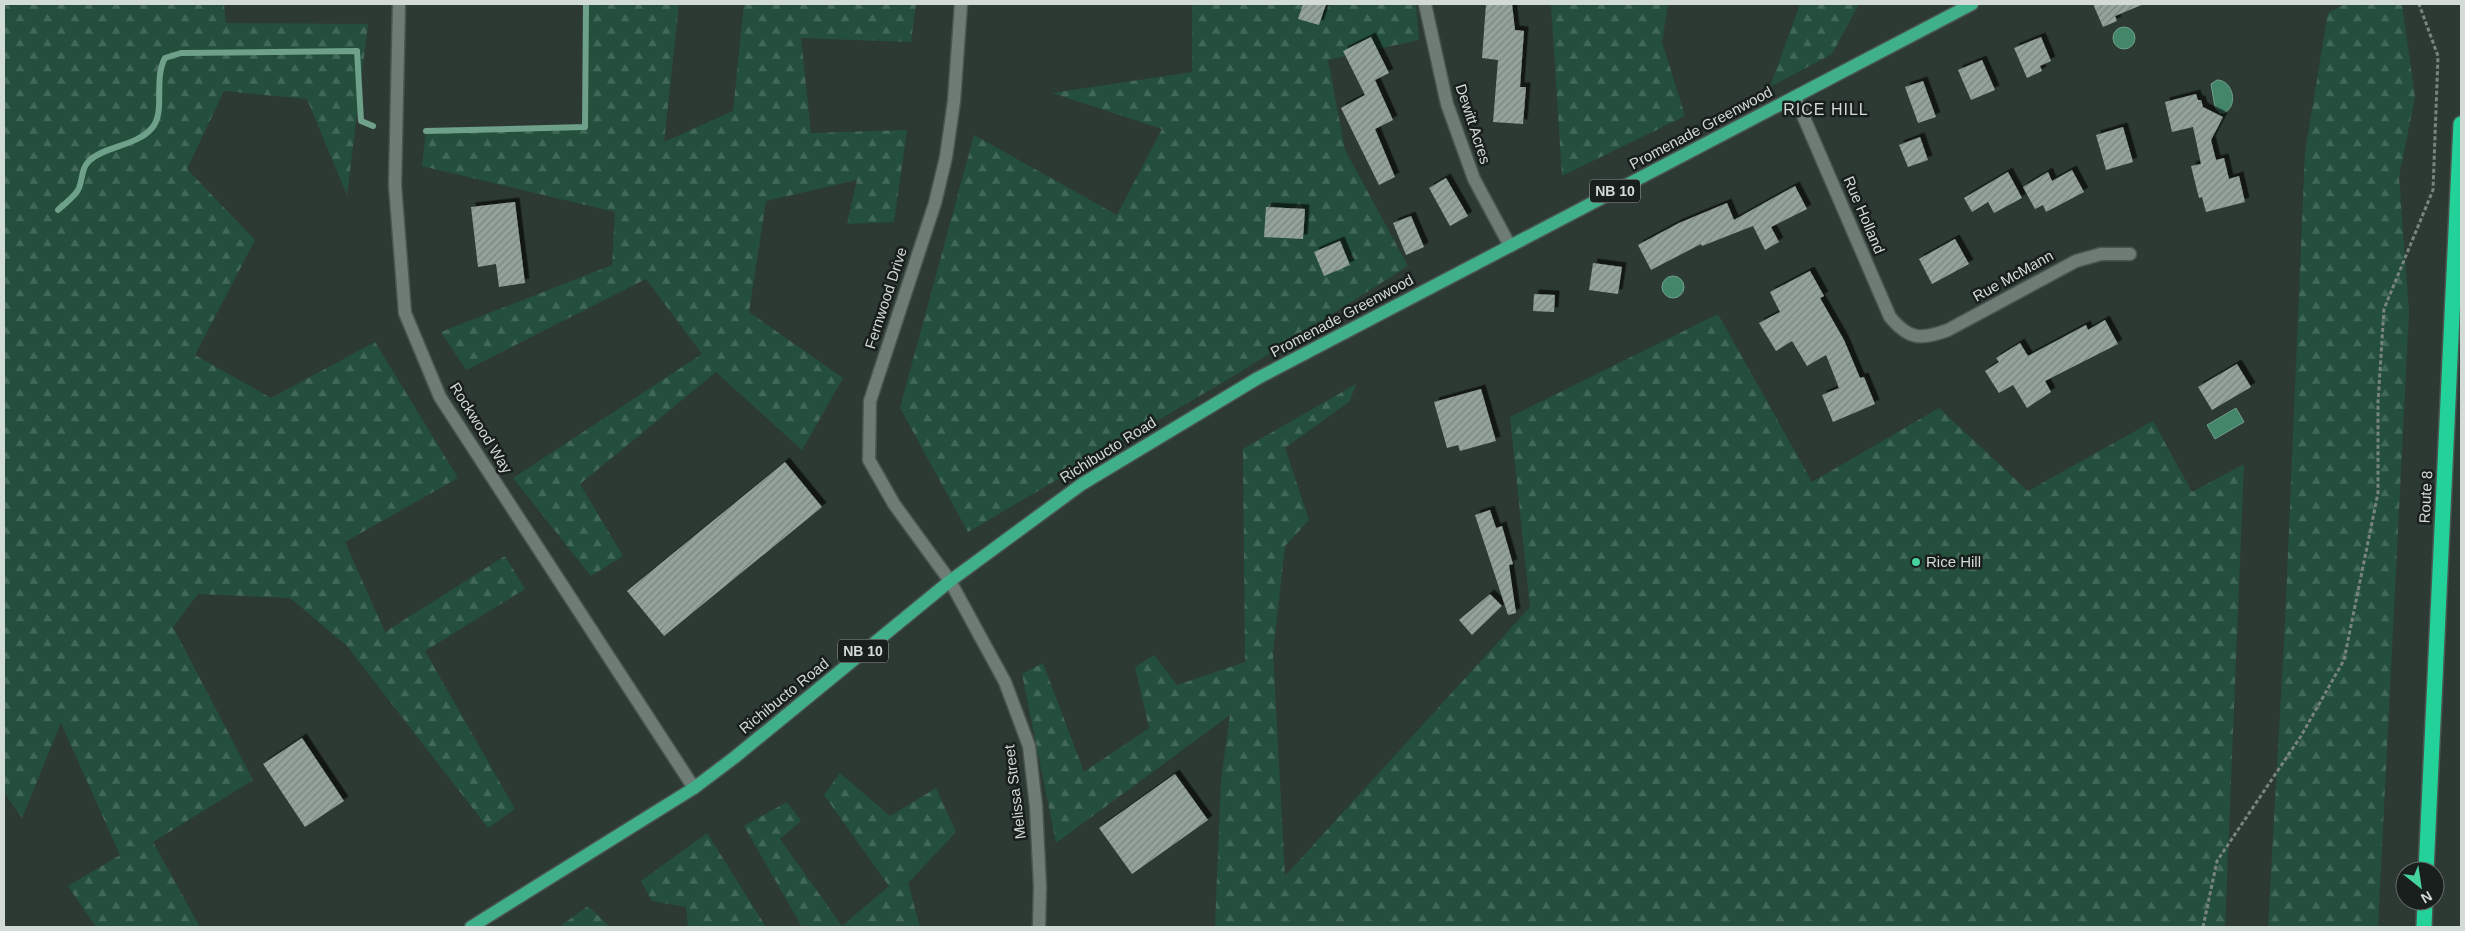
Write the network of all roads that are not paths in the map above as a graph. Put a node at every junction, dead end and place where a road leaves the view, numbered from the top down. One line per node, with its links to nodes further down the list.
1 (399, 4): 12 (street, Rockwood Way)
2 (961, 4): 11 (street, Fernwood Drive)
3 (1425, 4): 7 (street, Dewitt Acres)
4 (1972, 4): 5 (main road, Promenade Greenwood / NB 10)
5 (1795, 97): 7 (main road, Promenade Greenwood / NB 10); 9 (street, Rue Holland)
6 (2461, 124): 13 (highway, Route 8)
7 (1510, 246): 10 (main road, Promenade Greenwood / NB 10)
8 (2130, 254): 9 (street, Rue McMann)
9 (1915, 337)
10 (1258, 378): 11 (main road, Richibucto Road / NB 10)
11 (950, 581): 12 (main road, Richibucto Road / NB 10); 16 (street, Melissa Street)
12 (694, 788): 15 (main road, Richibucto Road / NB 10)
13 (2426, 861)
14 (2425, 911): 17 (highway)
15 (471, 927)
16 (1039, 927)
17 (2424, 927)

